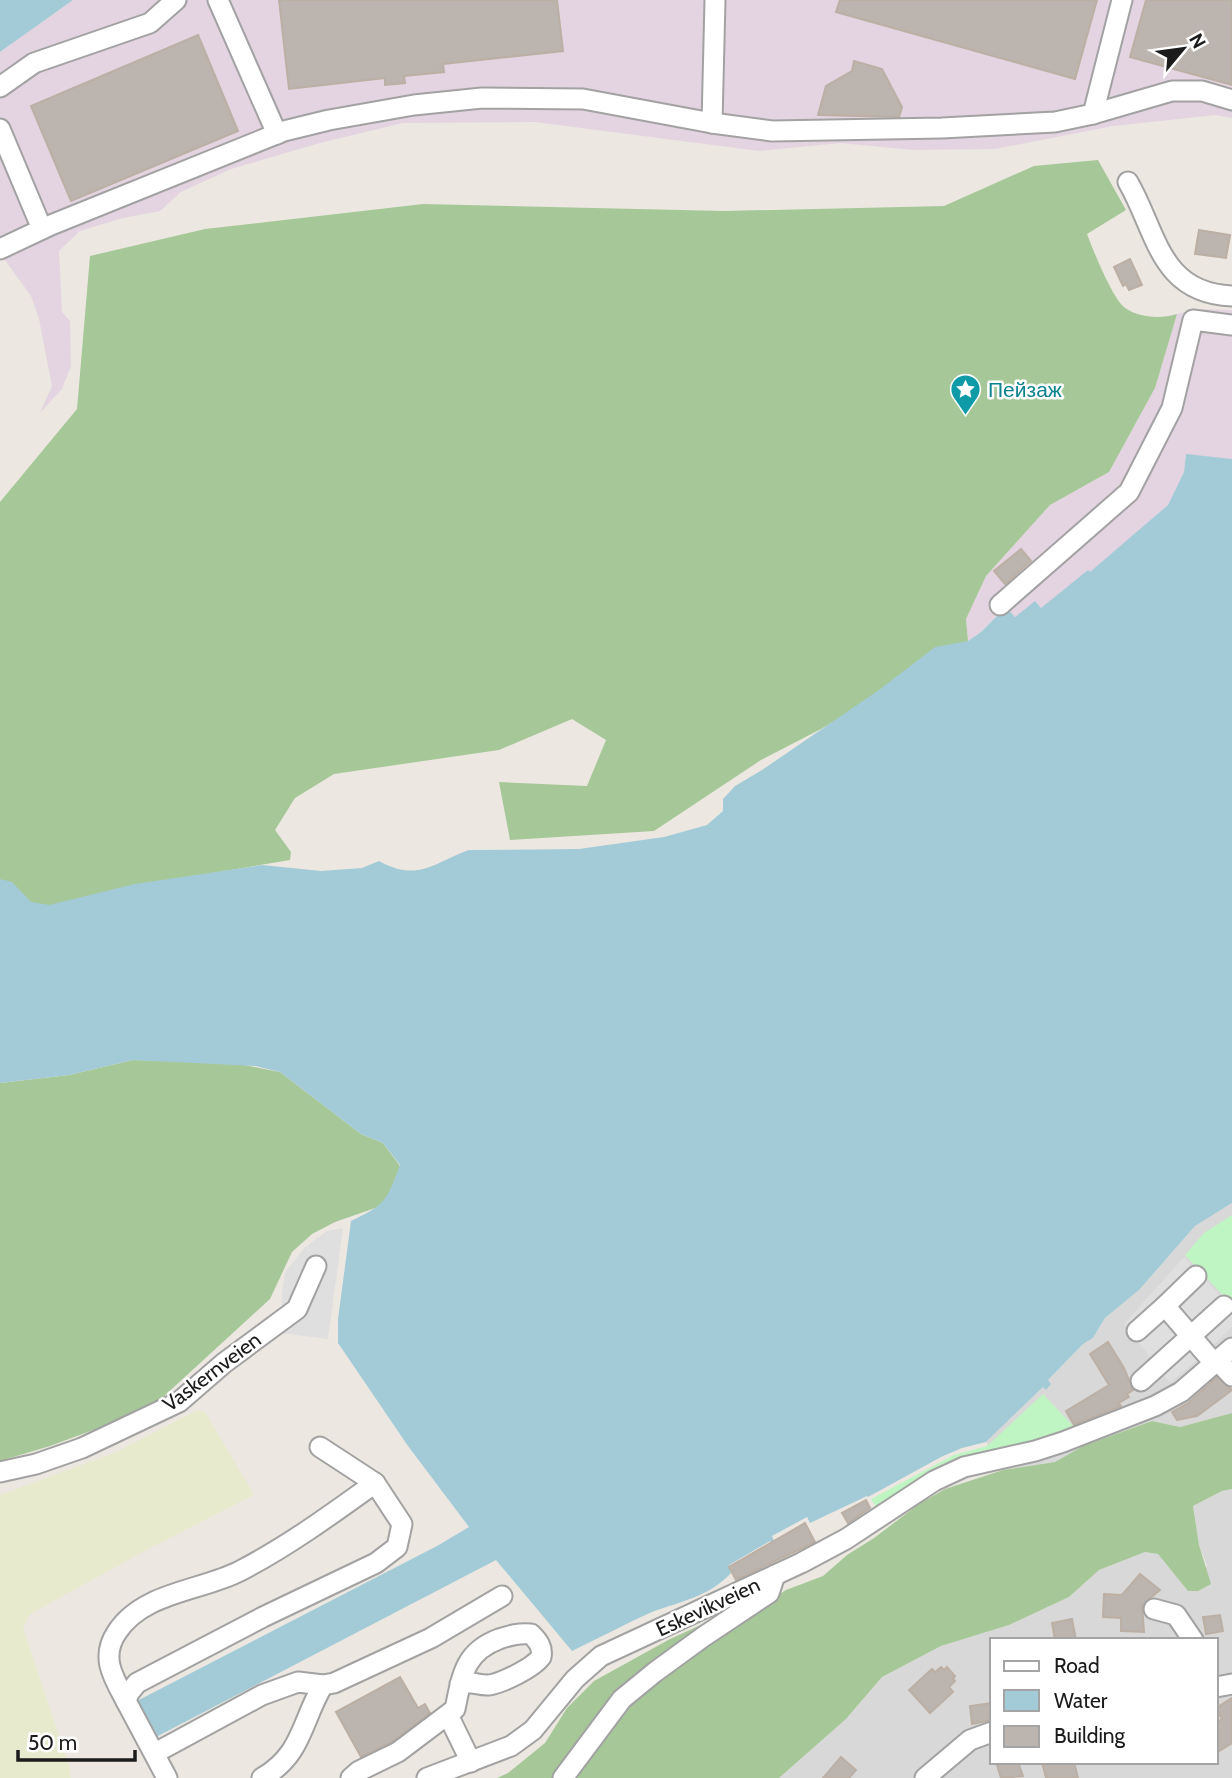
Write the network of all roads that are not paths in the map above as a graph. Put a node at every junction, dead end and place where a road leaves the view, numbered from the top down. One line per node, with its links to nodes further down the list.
1 (176, 0): 5 (street)
2 (218, 0): 10 (street)
3 (715, 0): 8 (street)
4 (1122, 0): 7 (street)
5 (0, 87)
6 (1232, 100): 7 (street)
7 (1093, 114): 8 (street)
8 (712, 123): 10 (street)
9 (0, 129): 12 (street)
10 (277, 134): 12 (street)
11 (1128, 182): 14 (street)
12 (42, 229): 13 (street)
13 (0, 249)
14 (1232, 296)
15 (1232, 325): 16 (street)
16 (1000, 605)
17 (316, 1266): 27 (street, Vaskernveien)
18 (1196, 1276): 19 (street)
19 (1165, 1306): 21 (street); 22 (street)
20 (1224, 1306): 22 (street)
21 (1138, 1331)
22 (1191, 1336): 23 (street); 25 (street)
23 (1221, 1357): 24 (street); 29 (street, Eskevikveien)
24 (1232, 1376)
25 (1141, 1381)
26 (320, 1447): 28 (street)
27 (0, 1472)
28 (375, 1483): 35 (street); 35 (street)
29 (775, 1575): 39 (street, Eskevikveien); 44 (street)
30 (502, 1596): 34 (street)
31 (1154, 1609): 32 (street)
32 (1192, 1638)
33 (460, 1684): 36 (street)
34 (323, 1685): 38 (street); 41 (street)
35 (126, 1701): 38 (street)
36 (448, 1715): 39 (street); 42 (street)
37 (990, 1733): 45 (street)
38 (155, 1753): 40 (street)
39 (471, 1762): 43 (street, Eskevikveien)
40 (167, 1778)
41 (262, 1778)
42 (351, 1778)
43 (427, 1778)
44 (563, 1778)
45 (925, 1778)

